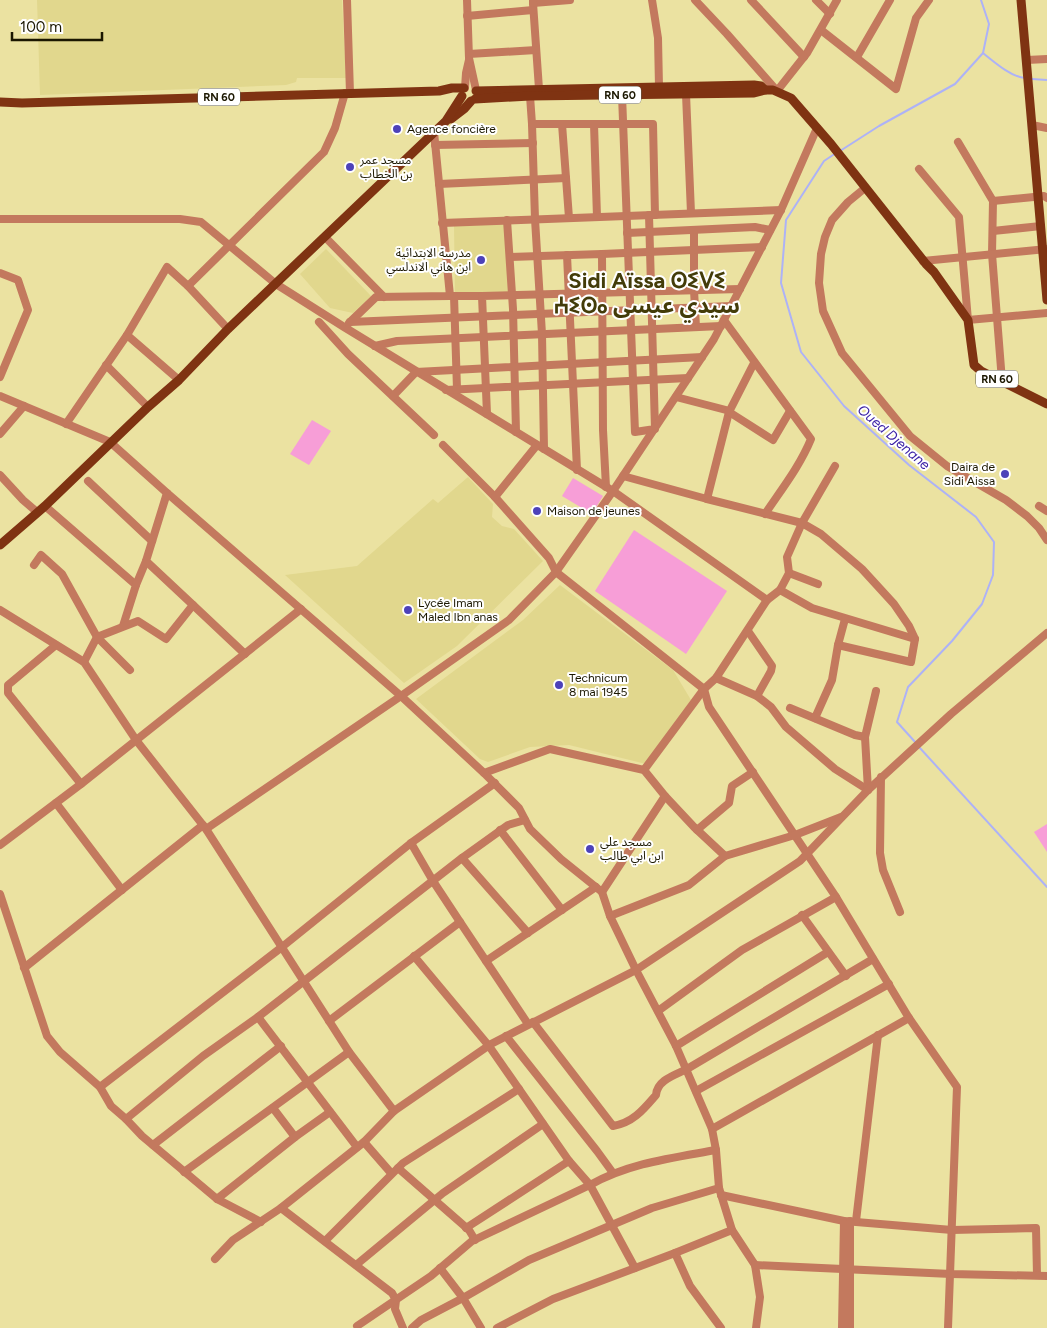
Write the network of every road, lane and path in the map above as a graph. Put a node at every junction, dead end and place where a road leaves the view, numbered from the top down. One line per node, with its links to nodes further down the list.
1 (347, 0): 26 (street)
2 (466, 0): 14 (street)
3 (570, 0): 12 (street)
4 (652, 0): 22 (street)
5 (695, 0): 25 (street)
6 (751, 0): 18 (street)
7 (816, 0): 13 (street)
8 (837, 0): 13 (street)
9 (890, 0): 19 (street)
10 (929, 0): 19 (street)
11 (1021, 0): 21 (main road)
12 (533, 4): 14 (street); 16 (street)
13 (830, 14): 15 (street)
14 (467, 16): 17 (street)
15 (820, 30): 18 (street); 19 (street)
16 (536, 50): 17 (street); 23 (street)
17 (469, 56): 27 (street)
18 (804, 57): 25 (street)
19 (856, 57)
20 (1047, 59): 21 (street)
21 (1027, 63): 36 (main road)
22 (659, 86): 23 (main road, RN 60); 24 (main road, RN 60)
23 (539, 89): 27 (main road, RN 60)
24 (765, 90): 25 (main road, RN 60); 28 (main road, RN 60)
25 (777, 91): 37 (main road, RN 60)
26 (348, 93): 27 (main road, RN 60); 31 (main road, RN 60); 68 (street)
27 (468, 94): 30 (main road, RN 60); 39 (main road)
28 (686, 94): 29 (main road, RN 60); 51 (street)
29 (622, 95): 30 (main road, RN 60); 32 (street)
30 (530, 96): 33 (street)
31 (0, 102)
32 (623, 123): 35 (street); 52 (street); 53 (street)
33 (532, 124): 34 (street); 41 (street)
34 (562, 124): 35 (street); 44 (street)
35 (594, 124): 54 (street)
36 (1032, 125): 38 (street); 48 (main road)
37 (817, 128): 47 (main road, RN 60); 50 (street)
38 (1047, 128)
39 (434, 132): 42 (street); 66 (main road)
40 (958, 142): 49 (street)
41 (533, 143): 42 (street); 45 (street)
42 (435, 145): 46 (street)
43 (919, 169): 78 (street)
44 (566, 178): 45 (street); 55 (street)
45 (533, 179): 46 (street); 57 (street)
46 (439, 184): 59 (street)
47 (865, 188): 79 (main road, RN 60); 184 (street)
48 (1044, 197): 49 (street); 60 (main road)
49 (993, 201): 63 (street)
50 (781, 210): 51 (street); 62 (street)
51 (691, 213): 52 (street)
52 (652, 215): 53 (street); 64 (street)
53 (627, 216): 54 (street); 65 (street)
54 (598, 217): 55 (street)
55 (569, 218): 57 (street)
56 (0, 219): 68 (street)
57 (534, 219): 58 (street); 76 (street)
58 (507, 220): 59 (street); 77 (street)
59 (442, 223): 91 (street)
60 (1042, 226): 63 (street); 69 (main road)
61 (694, 230): 62 (street); 64 (street); 70 (street)
62 (770, 230): 67 (street)
63 (993, 231): 74 (street)
64 (650, 232): 65 (street); 72 (street)
65 (627, 233): 71 (street)
66 (325, 237): 81 (main road); 93 (street)
67 (762, 246): 70 (street); 83 (street)
68 (229, 247): 81 (street); 82 (street)
69 (1045, 249): 74 (street); 94 (main road)
70 (694, 250): 72 (street); 84 (street)
71 (628, 252): 72 (street); 73 (street); 86 (street)
72 (650, 252): 85 (street)
73 (602, 254): 75 (street); 88 (street)
74 (992, 254): 78 (street); 106 (street)
75 (567, 255): 76 (street); 87 (street)
76 (537, 256): 77 (street); 89 (street)
77 (510, 257): 90 (street)
78 (963, 258): 79 (street); 107 (street)
79 (925, 263): 107 (main road); 120 (main road, RN 60)
80 (0, 273): 136 (street)
81 (276, 284): 110 (street); 112 (main road)
82 (188, 286): 112 (street); 118 (street)
83 (740, 289): 84 (street); 95 (street)
84 (694, 290): 85 (street); 96 (street)
85 (651, 291): 86 (street); 97 (street)
86 (629, 292): 88 (street); 98 (street)
87 (569, 293): 88 (street); 89 (street); 99 (street)
88 (601, 293): 100 (street)
89 (540, 294): 90 (street); 101 (street)
90 (512, 295): 92 (street); 103 (street)
91 (452, 296): 92 (street); 93 (street); 105 (street)
92 (482, 296): 104 (street)
93 (384, 297): 110 (street)
94 (1047, 300)
95 (731, 306): 96 (street); 109 (street)
96 (695, 307): 97 (street); 111 (street)
97 (652, 309): 98 (street); 113 (street)
98 (630, 310): 100 (street); 114 (street)
99 (570, 312): 100 (street); 101 (street); 116 (street)
100 (602, 312): 115 (street)
101 (541, 313): 103 (street); 117 (street)
102 (1047, 313): 106 (street)
103 (513, 314): 104 (street); 119 (street)
104 (483, 316): 105 (street); 121 (street)
105 (455, 317): 110 (street); 122 (street)
106 (997, 318): 107 (street); 142 (street)
107 (968, 320): 120 (main road)
108 (319, 322): 150 (street)
109 (722, 323): 111 (street); 124 (street); 129 (street)
110 (347, 325): 123 (street)
111 (696, 327): 113 (street)
112 (228, 329): 139 (main road)
113 (652, 329): 114 (street); 125 (street)
114 (630, 330): 115 (street); 126 (street)
115 (603, 331): 116 (street); 127 (street)
116 (571, 333): 117 (street); 128 (street)
117 (542, 334): 119 (street); 130 (street)
118 (127, 335): 131 (street); 139 (street)
119 (514, 336): 121 (street); 132 (street)
120 (971, 336): 142 (main road, RN 60)
121 (484, 338): 122 (street); 133 (street)
122 (455, 339): 123 (street); 134 (street)
123 (375, 346): 135 (street)
124 (702, 357): 125 (street); 137 (street)
125 (653, 360): 126 (street); 138 (street)
126 (631, 361): 127 (street); 140 (street)
127 (603, 362): 128 (street); 141 (street)
128 (572, 363): 130 (street); 143 (street)
129 (754, 363): 155 (street); 156 (street)
130 (543, 365): 132 (street); 144 (street)
131 (106, 366): 154 (street); 158 (street)
132 (514, 366): 133 (street); 145 (street)
133 (485, 367): 134 (street); 146 (street)
134 (456, 368): 135 (street); 147 (street)
135 (416, 372): 148 (street); 150 (street)
136 (0, 377)
137 (688, 378): 138 (street); 151 (street)
138 (653, 379): 140 (street); 159 (street)
139 (179, 380): 154 (main road)
140 (632, 380): 141 (street); 159 (street)
141 (604, 381): 143 (street); 172 (street)
142 (1002, 381): 152 (main road, RN 60)
143 (573, 382): 144 (street); 168 (street)
144 (543, 384): 145 (street); 166 (street)
145 (515, 386): 146 (street); 160 (street)
146 (486, 388): 147 (street); 157 (street)
147 (457, 389): 148 (street)
148 (446, 390): 157 (street)
149 (0, 396): 153 (street)
150 (393, 396): 162 (street)
151 (676, 397): 156 (street); 159 (street)
152 (1047, 404)
153 (24, 406): 158 (street); 161 (street)
154 (148, 406): 163 (main road)
155 (790, 411): 156 (street); 181 (street)
156 (730, 412): 176 (street)
157 (487, 414): 160 (street)
158 (66, 424): 163 (street)
159 (655, 429): 170 (street)
160 (516, 432): 165 (street)
161 (0, 434)
162 (434, 435)
163 (110, 442): 174 (street); 177 (main road)
164 (443, 444): 175 (street)
165 (536, 445): 166 (street); 175 (street)
166 (544, 449): 168 (street)
167 (835, 466): 182 (street)
168 (577, 470): 172 (street)
169 (0, 476): 180 (street)
170 (623, 476): 173 (street); 176 (street)
171 (88, 481): 183 (street)
172 (606, 487): 173 (street)
173 (613, 491): 188 (street); 193 (street)
174 (167, 493): 183 (street); 195 (street)
175 (495, 497): 188 (street)
176 (707, 499): 181 (street)
177 (45, 506): 180 (main road); 191 (street)
178 (1039, 506): 179 (street)
179 (1047, 511)
180 (37, 512): 185 (main road)
181 (766, 514): 182 (street)
182 (802, 523): 189 (street); 202 (street)
183 (152, 540): 186 (street)
184 (1047, 540)
185 (0, 545)
186 (146, 561): 191 (street); 194 (street)
187 (34, 565): 201 (street)
188 (556, 572): 209 (street); 211 (street)
189 (789, 573): 190 (street); 192 (street)
190 (818, 584)
191 (136, 585): 198 (street)
192 (780, 590): 193 (street); 197 (street)
193 (767, 600): 199 (street)
194 (193, 605): 198 (street); 205 (street)
195 (301, 609): 205 (street); 211 (street)
196 (0, 610): 203 (street)
197 (845, 619): 202 (street); 204 (street)
198 (123, 626): 201 (street)
199 (748, 631): 208 (street); 212 (street)
200 (1047, 633): 220 (street)
201 (97, 637): 206 (street); 207 (street)
202 (915, 639): 204 (street)
203 (56, 645): 206 (street); 222 (street)
204 (838, 645): 214 (street)
205 (245, 654): 216 (street)
206 (84, 662): 216 (street)
207 (130, 670)
208 (716, 678): 209 (street); 212 (street)
209 (704, 689): 217 (street); 218 (street)
210 (876, 691): 215 (street)
211 (401, 696): 219 (street); 228 (street)
212 (757, 696): 223 (street)
213 (790, 708): 214 (street)
214 (816, 718): 215 (street)
215 (864, 737): 223 (street)
216 (136, 740): 222 (street); 228 (street)
217 (644, 770): 219 (street); 224 (street)
218 (752, 772): 230 (street); 231 (street)
219 (484, 773): 221 (street)
220 (881, 778): 223 (street); 243 (street)
221 (495, 783): 227 (street); 232 (street)
222 (81, 784): 225 (street)
223 (868, 790): 226 (street)
224 (665, 796): 230 (street); 239 (street)
225 (56, 803): 233 (street); 238 (street)
226 (843, 816): 231 (street); 234 (street)
227 (526, 820): 229 (street); 239 (street)
228 (204, 827): 238 (street); 248 (street)
229 (500, 830): 236 (street); 242 (street)
230 (697, 830): 235 (street)
231 (795, 835): 234 (street); 235 (street)
232 (412, 843): 237 (street); 248 (street)
233 (0, 846)
234 (807, 854): 241 (street); 254 (street)
235 (724, 856): 245 (street)
236 (462, 858): 237 (street); 247 (street)
237 (433, 882): 246 (street); 256 (street)
238 (122, 890): 253 (street)
239 (599, 890): 242 (street); 245 (street)
240 (0, 894): 253 (street)
241 (836, 897): 244 (street); 251 (street)
242 (562, 910): 247 (street)
243 (900, 912)
244 (802, 915): 249 (street); 258 (street)
245 (610, 916): 254 (street)
246 (460, 922): 250 (street); 252 (street)
247 (528, 933): 252 (street)
248 (282, 947): 256 (street); 271 (street)
249 (828, 952): 255 (street); 267 (street)
250 (414, 956): 261 (street); 266 (street)
251 (874, 959): 255 (street); 257 (street)
252 (486, 961): 262 (street)
253 (24, 968): 271 (street)
254 (636, 970): 258 (street); 262 (street)
255 (846, 976): 269 (street)
256 (304, 982): 259 (street); 261 (street)
257 (888, 984): 260 (street); 273 (street)
258 (658, 1011): 267 (street)
259 (258, 1017): 265 (street); 277 (street)
260 (910, 1018): 263 (street); 299 (street)
261 (329, 1021): 268 (street)
262 (531, 1023): 264 (street); 269 (street)
263 (878, 1035): 279 (street); 294 (street)
264 (506, 1036): 266 (street); 288 (street)
265 (281, 1046): 270 (street); 282 (street)
266 (489, 1046): 272 (street); 276 (street)
267 (676, 1046): 269 (street)
268 (349, 1052): 270 (street); 276 (street)
269 (686, 1069): 273 (street)
270 (308, 1082): 274 (street); 275 (street)
271 (100, 1087): 277 (street)
272 (519, 1089): 278 (street); 285 (street)
273 (696, 1091): 279 (street)
274 (273, 1108): 280 (street); 286 (street)
275 (330, 1112): 280 (street); 281 (street)
276 (394, 1112): 281 (street)
277 (126, 1119): 282 (street)
278 (543, 1124): 284 (street); 292 (street)
279 (712, 1129): 283 (street)
280 (295, 1137): 291 (street)
281 (360, 1144): 287 (street); 293 (street)
282 (153, 1145): 286 (street)
283 (716, 1150): 288 (street); 290 (street)
284 (569, 1161): 289 (street); 297 (street)
285 (398, 1168): 287 (street); 292 (street)
286 (184, 1172): 291 (street)
287 (392, 1173): 301 (street)
288 (613, 1173): 289 (street)
289 (590, 1186): 296 (street); 300 (street)
290 (720, 1191): 294 (street); 296 (street); 298 (street)
291 (216, 1199): 295 (street)
292 (435, 1200): 297 (street); 304 (street)
293 (281, 1208): 295 (street); 301 (street)
294 (850, 1221): 299 (street); 308 (street)
295 (261, 1222): 303 (street)
296 (612, 1224): 307 (street); 312 (street)
297 (466, 1228): 300 (street)
298 (732, 1230): 302 (street); 305 (street)
299 (952, 1230): 309 (street); 310 (street)
300 (475, 1240): 306 (street)
301 (325, 1241): 304 (street)
302 (675, 1254): 307 (street); 319 (street)
303 (215, 1259)
304 (356, 1265): 313 (street)
305 (755, 1265): 308 (street); 320 (street)
306 (440, 1268): 312 (street); 313 (street)
307 (635, 1268): 318 (street)
308 (847, 1268): 309 (street); 321 (street); 322 (street)
309 (952, 1274): 310 (street); 323 (street)
310 (1037, 1275): 311 (street)
311 (1047, 1276)
312 (463, 1298): 316 (street); 317 (street)
313 (396, 1300): 314 (street); 315 (street)
314 (357, 1326)
315 (402, 1328)
316 (412, 1328)
317 (482, 1328)
318 (497, 1328)
319 (722, 1328)
320 (756, 1328)
321 (842, 1328)
322 (850, 1328)
323 (948, 1328)

